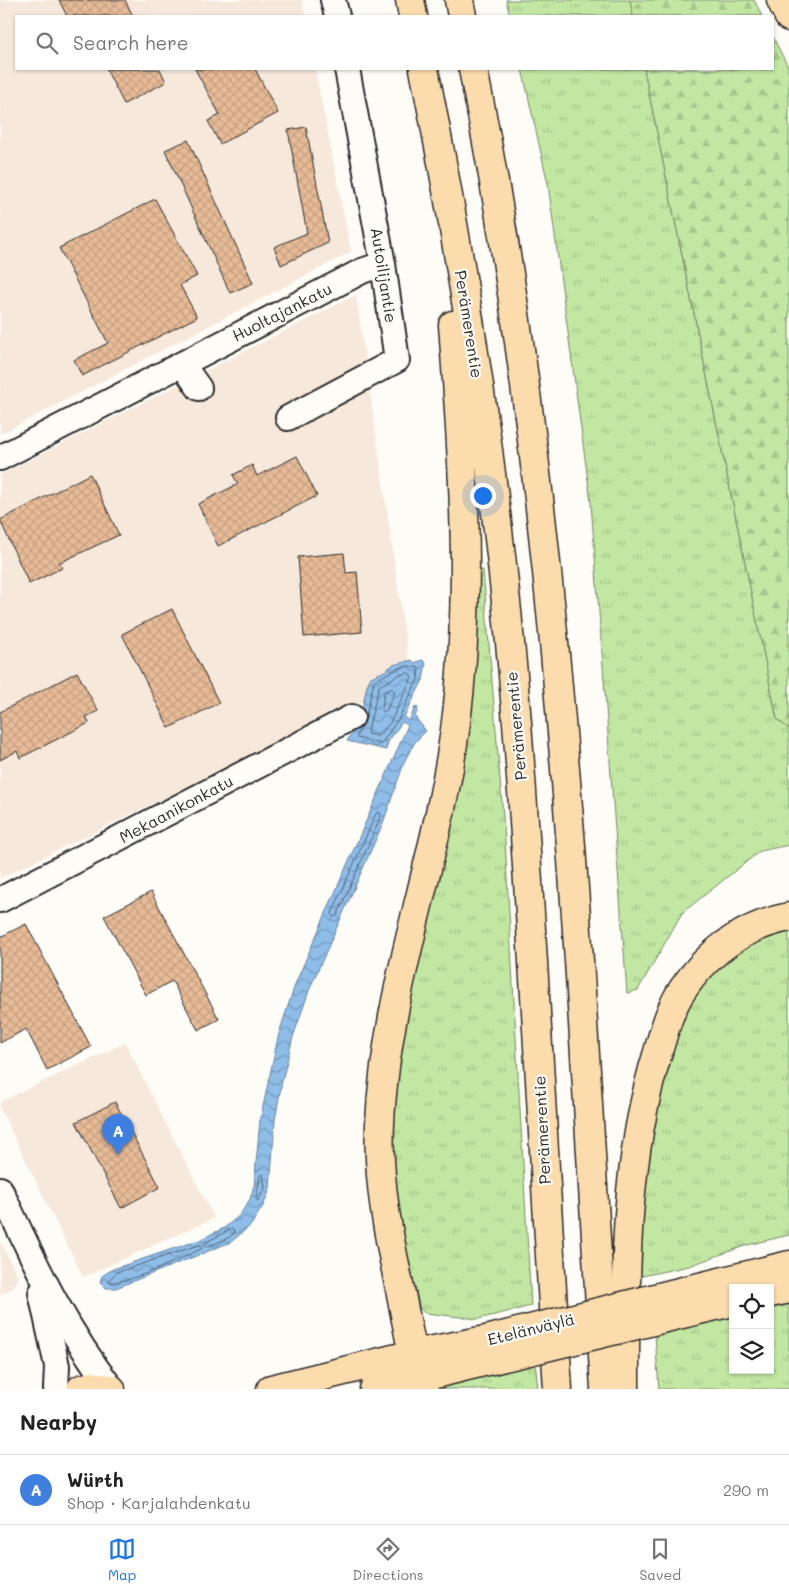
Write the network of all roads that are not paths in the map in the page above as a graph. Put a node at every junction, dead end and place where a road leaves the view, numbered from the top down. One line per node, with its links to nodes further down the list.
1 (333, 0): 5 (street)
2 (410, 0): 6 (main road)
3 (459, 0): 7 (main road)
4 (781, 0): 8 (main road)
5 (337, 15)
6 (413, 15)
7 (462, 15)
8 (789, 17)
9 (347, 70): 12 (street, Autoilijantie)
10 (424, 70): 13 (main road, Perämerentie)
11 (473, 70): 35 (main road)
12 (383, 264): 14 (street, Huoltajankatu); 16 (street, Autoilijantie)
13 (462, 278): 28 (main road); 34 (main road, Perämerentie)
14 (182, 364): 15 (street); 17 (street, Huoltajankatu)
15 (198, 388)
16 (288, 418)
17 (0, 458)
18 (352, 717): 19 (street, Mekaanikonkatu)
19 (0, 900)
20 (789, 917): 36 (main road)
21 (0, 1189): 22 (street)
22 (33, 1260): 29 (street); 31 (street)
23 (789, 1265): 26 (main road, Etelänväylä)
24 (789, 1289): 25 (main road)
25 (774, 1292)
26 (693, 1300): 27 (main road, Etelänväylä); 28 (main road, Etelänväylä, bridge)
27 (729, 1302)
28 (418, 1374): 32 (main road, Etelänväylä); 33 (main road, Etelänväylä)
29 (56, 1389)
30 (81, 1389): 31 (main road)
31 (111, 1389)
32 (271, 1389)
33 (374, 1389)
34 (558, 1389)
35 (606, 1389)
36 (624, 1389)

